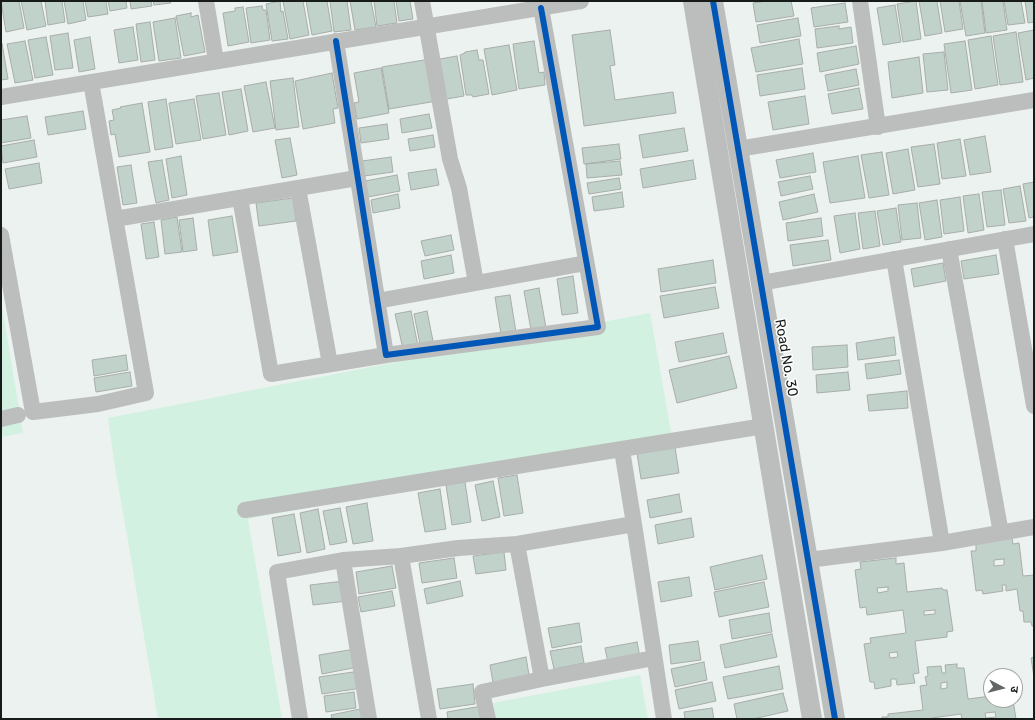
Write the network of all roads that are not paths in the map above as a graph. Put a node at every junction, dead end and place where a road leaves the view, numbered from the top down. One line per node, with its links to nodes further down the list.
1 (206, 1): 10 (street)
2 (422, 1): 8 (street)
3 (581, 1): 7 (street)
4 (693, 1): 34 (street)
5 (713, 1): 15 (street, Road No. 30)
6 (860, 1): 14 (street)
7 (541, 8): 8 (street); 25 (street)
8 (426, 26): 9 (street); 27 (street)
9 (336, 41): 10 (street); 16 (street)
10 (216, 61): 11 (street)
11 (90, 82): 12 (street); 19 (street)
12 (1, 97)
13 (1034, 100): 14 (street)
14 (878, 126): 15 (street)
15 (738, 149): 26 (street, Road No. 30)
16 (357, 178): 17 (street); 28 (street)
17 (298, 188): 18 (street); 30 (street)
18 (240, 198): 19 (street); 30 (street)
19 (115, 220): 21 (street)
20 (1034, 234): 22 (street)
21 (1, 235)
22 (1005, 239): 23 (street); 31 (street)
23 (949, 249): 24 (street); 39 (street)
24 (894, 259): 26 (street); 40 (street)
25 (586, 263): 27 (street); 29 (street)
26 (761, 282): 44 (street, Road No. 30)
27 (476, 283): 28 (street)
28 (377, 301): 29 (street)
29 (386, 355): 30 (street)
30 (330, 364)
31 (1034, 406)
32 (18, 416): 33 (street)
33 (1, 419)
34 (764, 426): 35 (street); 52 (street)
35 (622, 450): 36 (street); 37 (street)
36 (245, 510)
37 (634, 524): 41 (street); 45 (street)
38 (1034, 527): 39 (street)
39 (1001, 533): 40 (street)
40 (942, 543): 44 (street)
41 (517, 544): 42 (street); 46 (street)
42 (401, 556): 43 (street); 49 (street)
43 (343, 560): 47 (street); 48 (street)
44 (808, 560): 53 (street, Road No. 30)
45 (654, 658): 46 (street); 51 (street)
46 (542, 679): 50 (street)
47 (300, 719)
48 (369, 719)
49 (429, 719)
50 (488, 719)
51 (664, 719)
52 (811, 719)
53 (835, 719)

